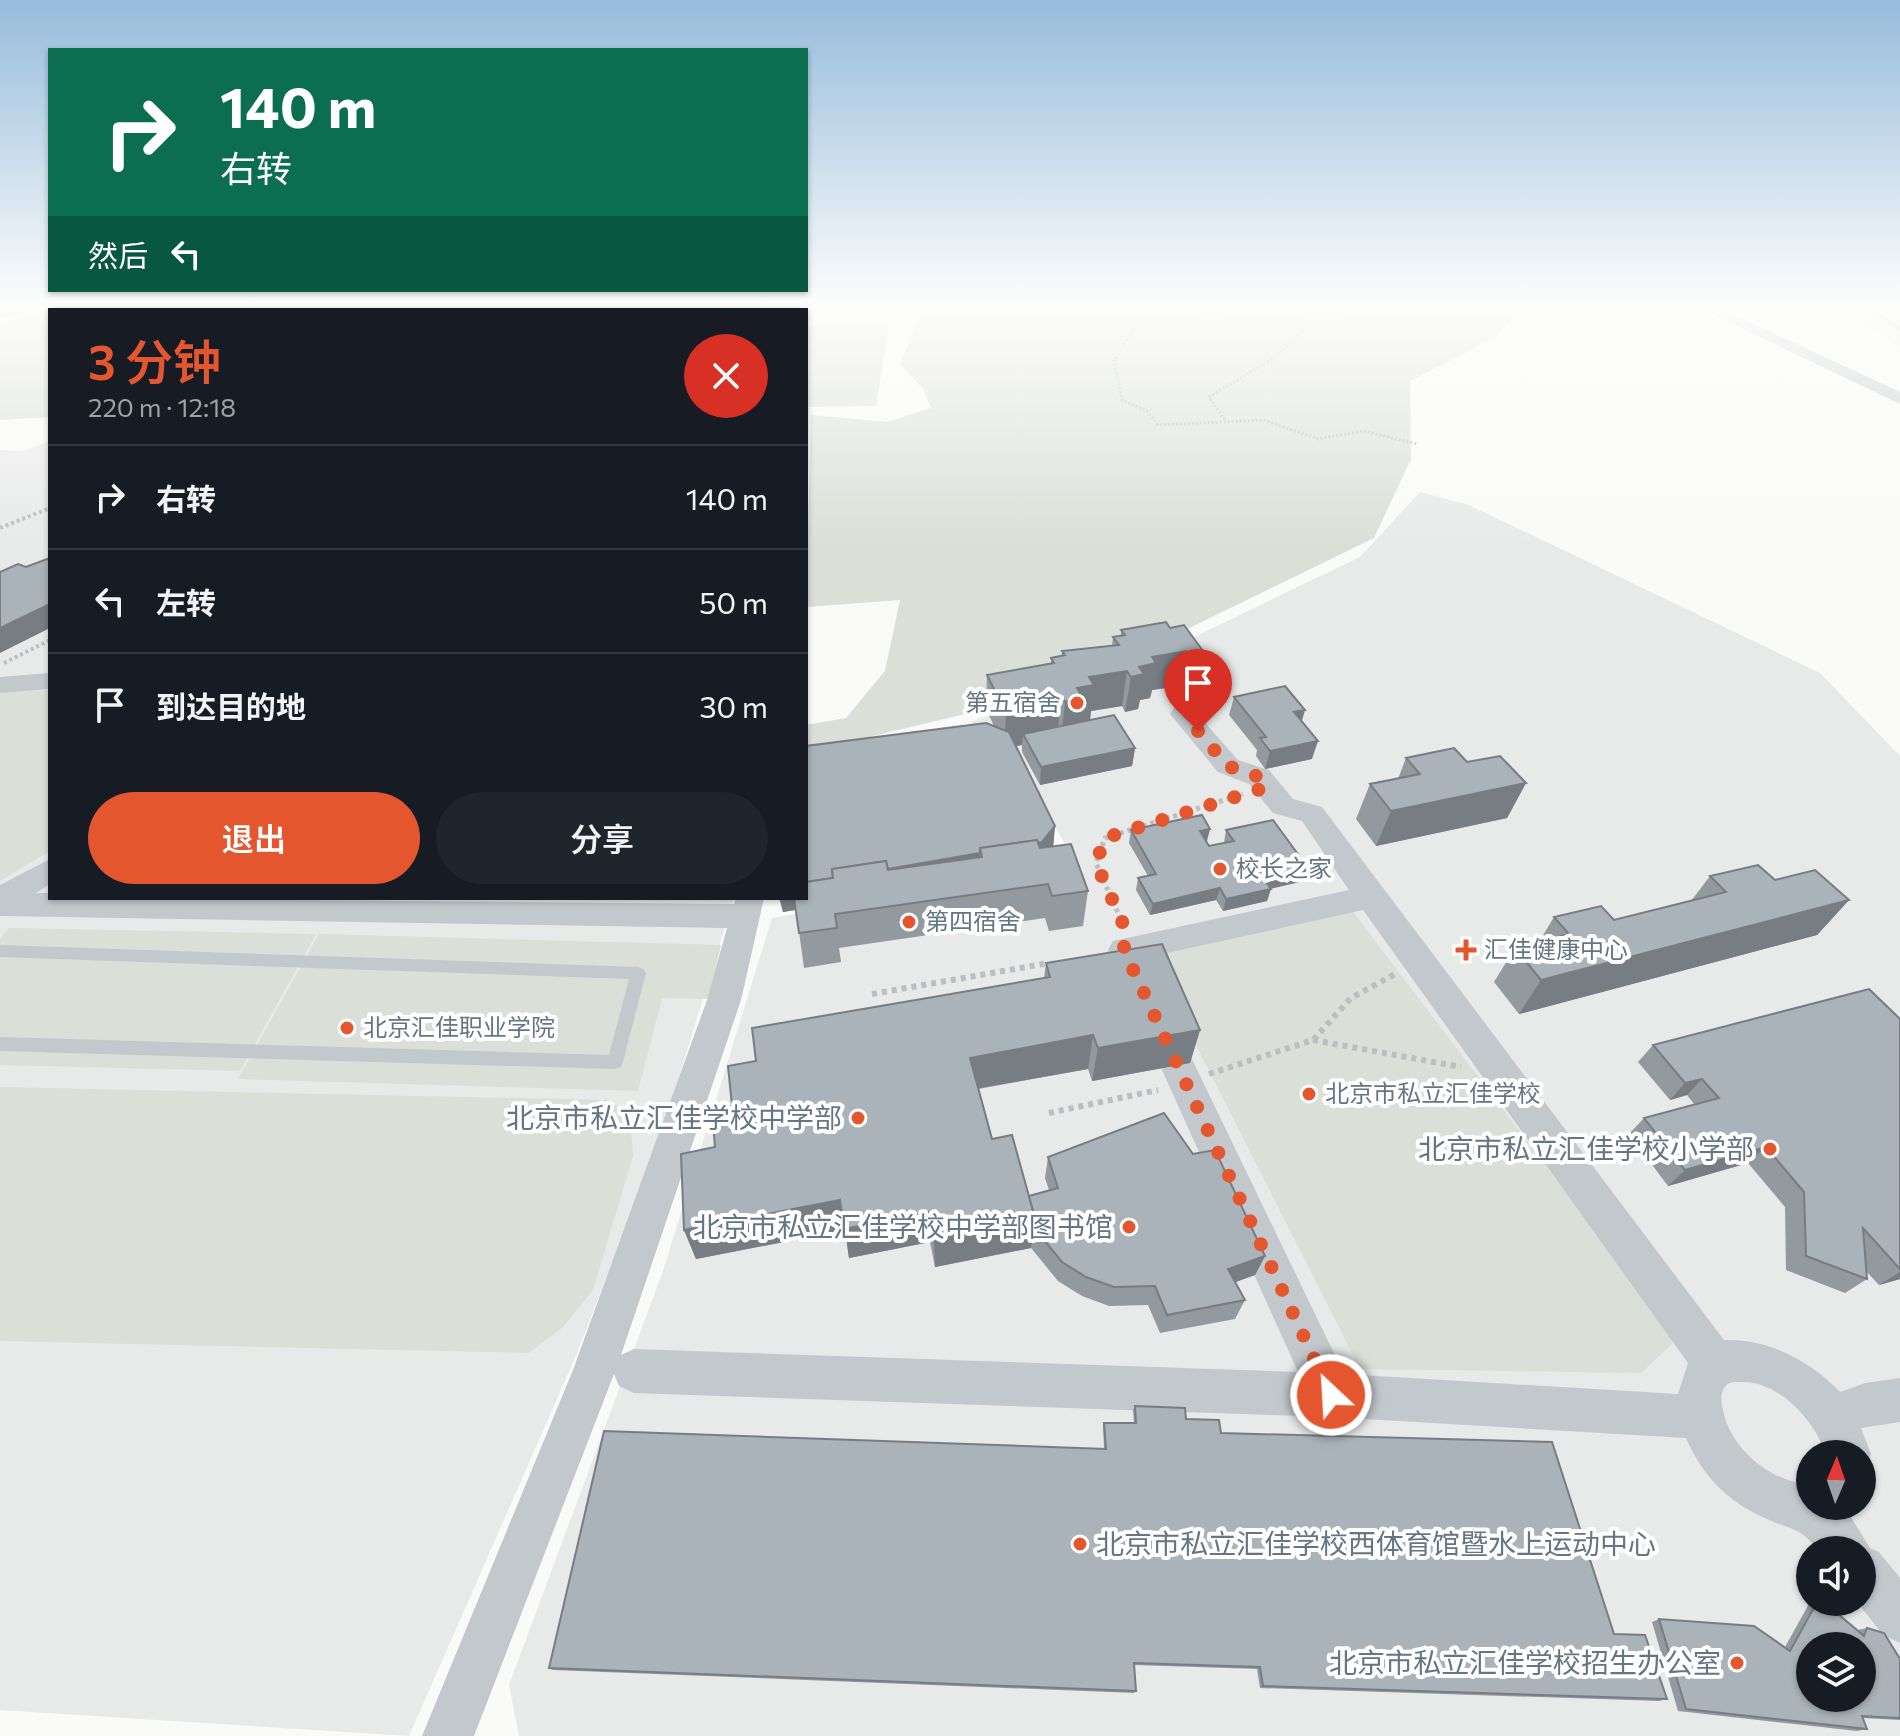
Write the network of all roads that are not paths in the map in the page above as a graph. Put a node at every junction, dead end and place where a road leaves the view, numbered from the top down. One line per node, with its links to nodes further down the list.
1 (1873, 385): 2 (street)
2 (1900, 399)
3 (48, 681): 4 (street)
4 (0, 685)
5 (1183, 714): 7 (street)
6 (48, 871): 8 (street)
7 (1370, 897): 11 (street); 13 (street)
8 (0, 902): 20 (street)
9 (0, 951): 10 (lane)
10 (0, 1044)
11 (1716, 1365): 15 (street); 16 (street)
12 (634, 1371): 13 (street)
13 (1331, 1395): 15 (street)
14 (1900, 1400): 16 (street)
15 (1699, 1417): 17 (street)
16 (1840, 1435)
17 (1796, 1506)
18 (1876, 1587): 19 (street)
19 (1900, 1618)
20 (448, 1736)

